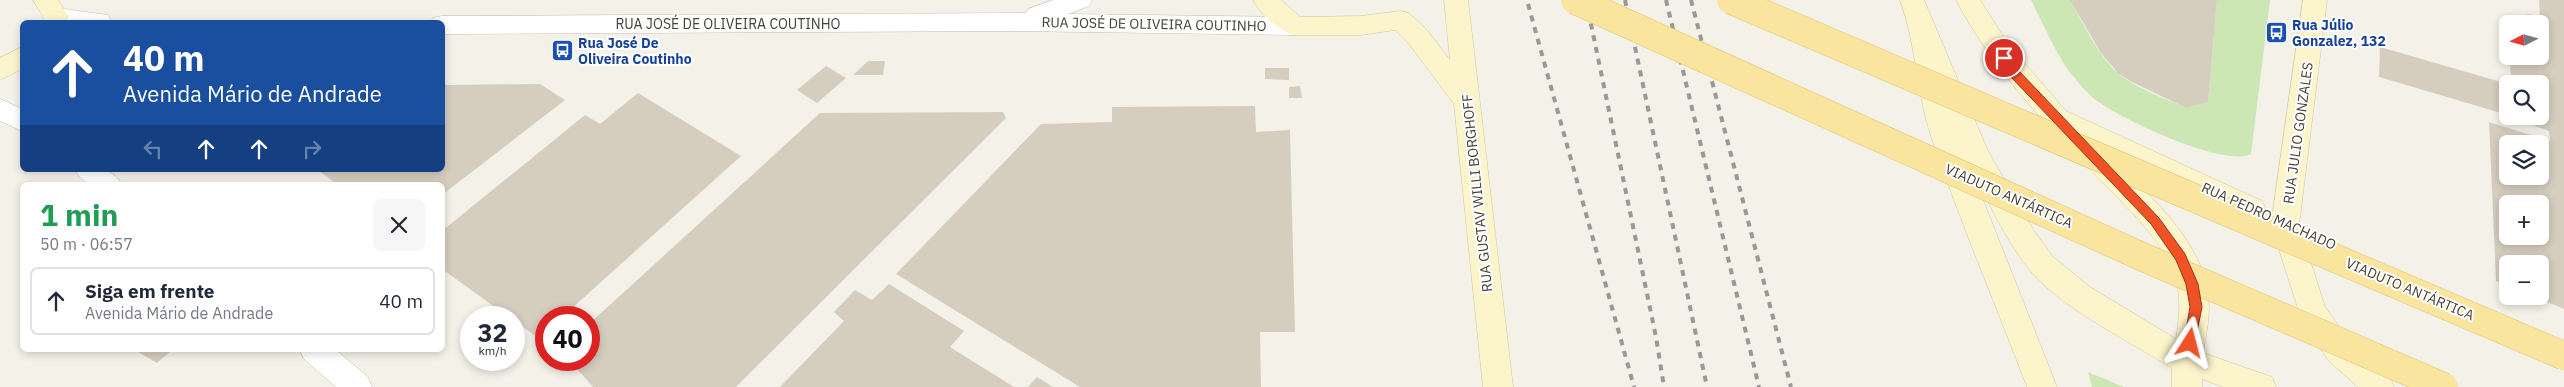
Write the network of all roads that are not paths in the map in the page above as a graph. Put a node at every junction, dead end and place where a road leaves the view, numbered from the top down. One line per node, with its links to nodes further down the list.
1 (1080, 0): 12 (street, RUA JOSÉ DE OLIVEIRA COUTINHO)
2 (1265, 0): 14 (street)
3 (1456, 0): 17 (street, RUA GUSTAV WILLI BORGHOFF)
4 (1575, 0): 33 (main road, VIADUTO ANTÁRTICA, bridge)
5 (1731, 0): 26 (main road, VIADUTO ANTÁRTICA, bridge)
6 (1968, 0): 19 (street)
7 (2315, 0): 23 (street, RUA JULIO GONZALES)
8 (1405, 10): 14 (street); 17 (street)
9 (1916, 11): 27 (street); 30 (street)
10 (52, 13): 11 (street)
11 (89, 20)
12 (1014, 22): 13 (street, RUA JOSÉ DE OLIVEIRA COUTINHO); 14 (street, RUA JOSÉ DE OLIVEIRA COUTINHO)
13 (445, 26)
14 (1294, 26)
15 (20, 58): 16 (street)
16 (0, 70)
17 (1468, 103): 29 (street, RUA GUSTAV WILLI BORGHOFF)
18 (0, 109): 20 (street)
19 (2059, 119): 23 (street, RUA PEDRO MACHADO); 27 (street)
20 (20, 120)
21 (92, 172): 22 (street)
22 (104, 182)
23 (2286, 225): 24 (street, RUA PEDRO MACHADO); 32 (street, RUA JULIO GONZALES)
24 (2564, 343)
25 (317, 352): 28 (street)
26 (2564, 356)
27 (2187, 374): 31 (street)
28 (357, 387)
29 (1498, 387)
30 (2042, 387)
31 (2260, 387)
32 (2379, 387)
33 (2444, 387)

